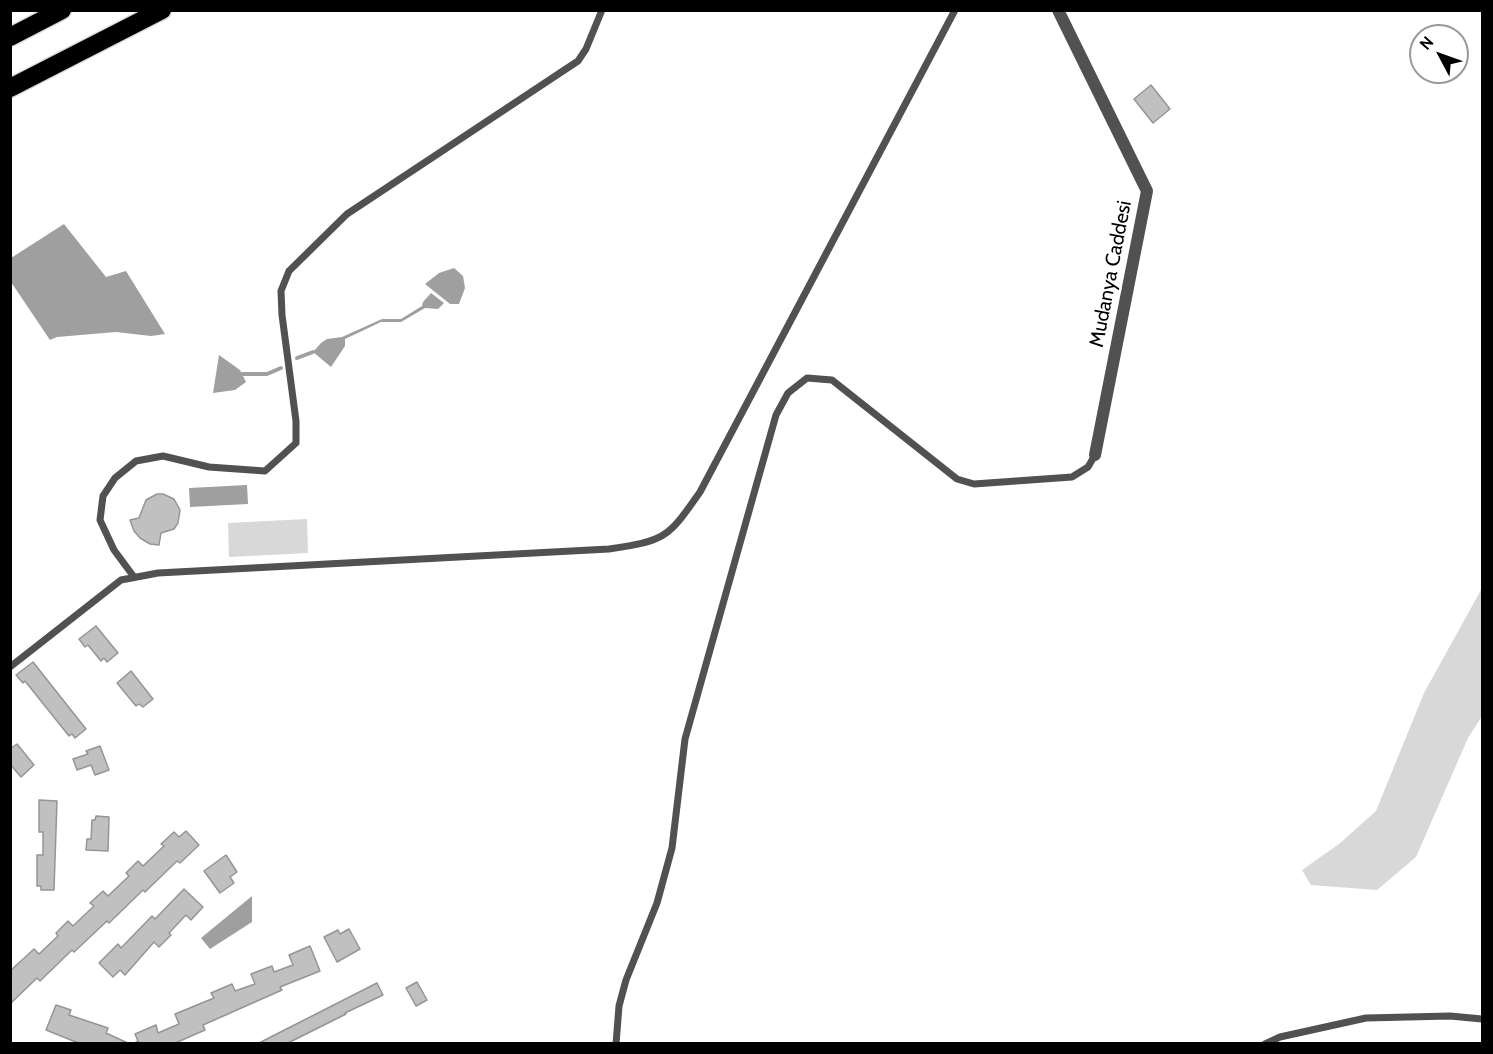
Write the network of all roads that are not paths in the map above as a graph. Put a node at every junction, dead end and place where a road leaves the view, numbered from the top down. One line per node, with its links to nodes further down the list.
1 (62, 10): 6 (highway)
2 (162, 10): 7 (highway)
3 (602, 10): 9 (lane)
4 (955, 10): 9 (lane)
5 (1058, 10): 8 (street, Mudanya Caddesi)
6 (10, 37)
7 (10, 88)
8 (1095, 455): 12 (lane)
9 (134, 578): 10 (lane)
10 (10, 667)
11 (1482, 1019): 13 (lane)
12 (616, 1044)
13 (1265, 1044)

